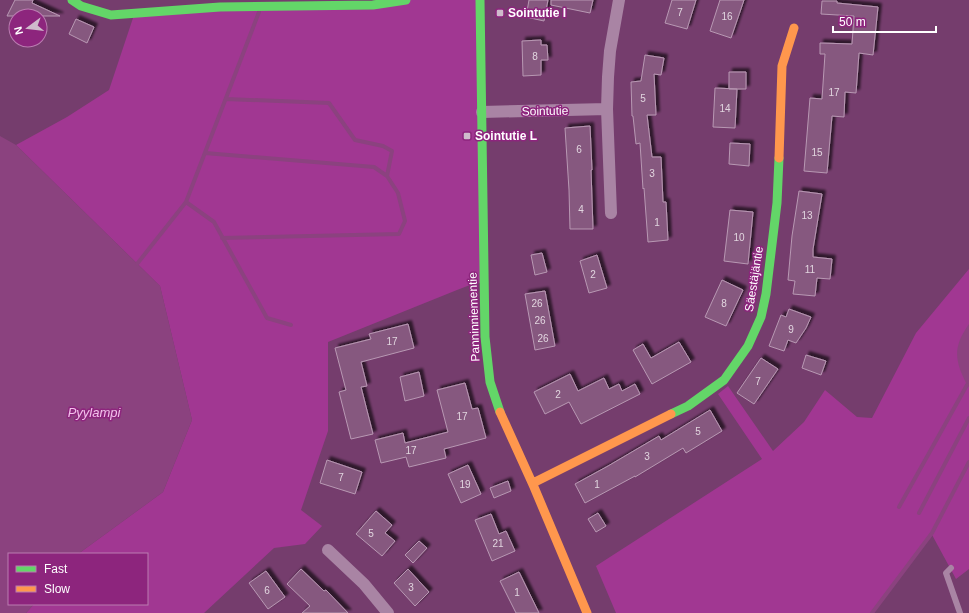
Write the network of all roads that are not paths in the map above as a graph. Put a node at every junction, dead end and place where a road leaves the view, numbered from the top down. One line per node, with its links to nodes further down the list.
1 (72, 0): 2 (street)
2 (406, 0)
3 (480, 0): 7 (street, Panninniementie)
4 (619, 0): 6 (street)
5 (794, 28): 9 (street, Säestäjäntie)
6 (607, 109): 7 (street, Sointutie); 8 (street)
7 (482, 112): 9 (street, Panninniementie)
8 (611, 213)
9 (533, 483): 13 (street, Panninniementie)
10 (328, 550): 12 (street)
11 (951, 568): 14 (lane)
12 (388, 613)
13 (587, 613)
14 (960, 613)

